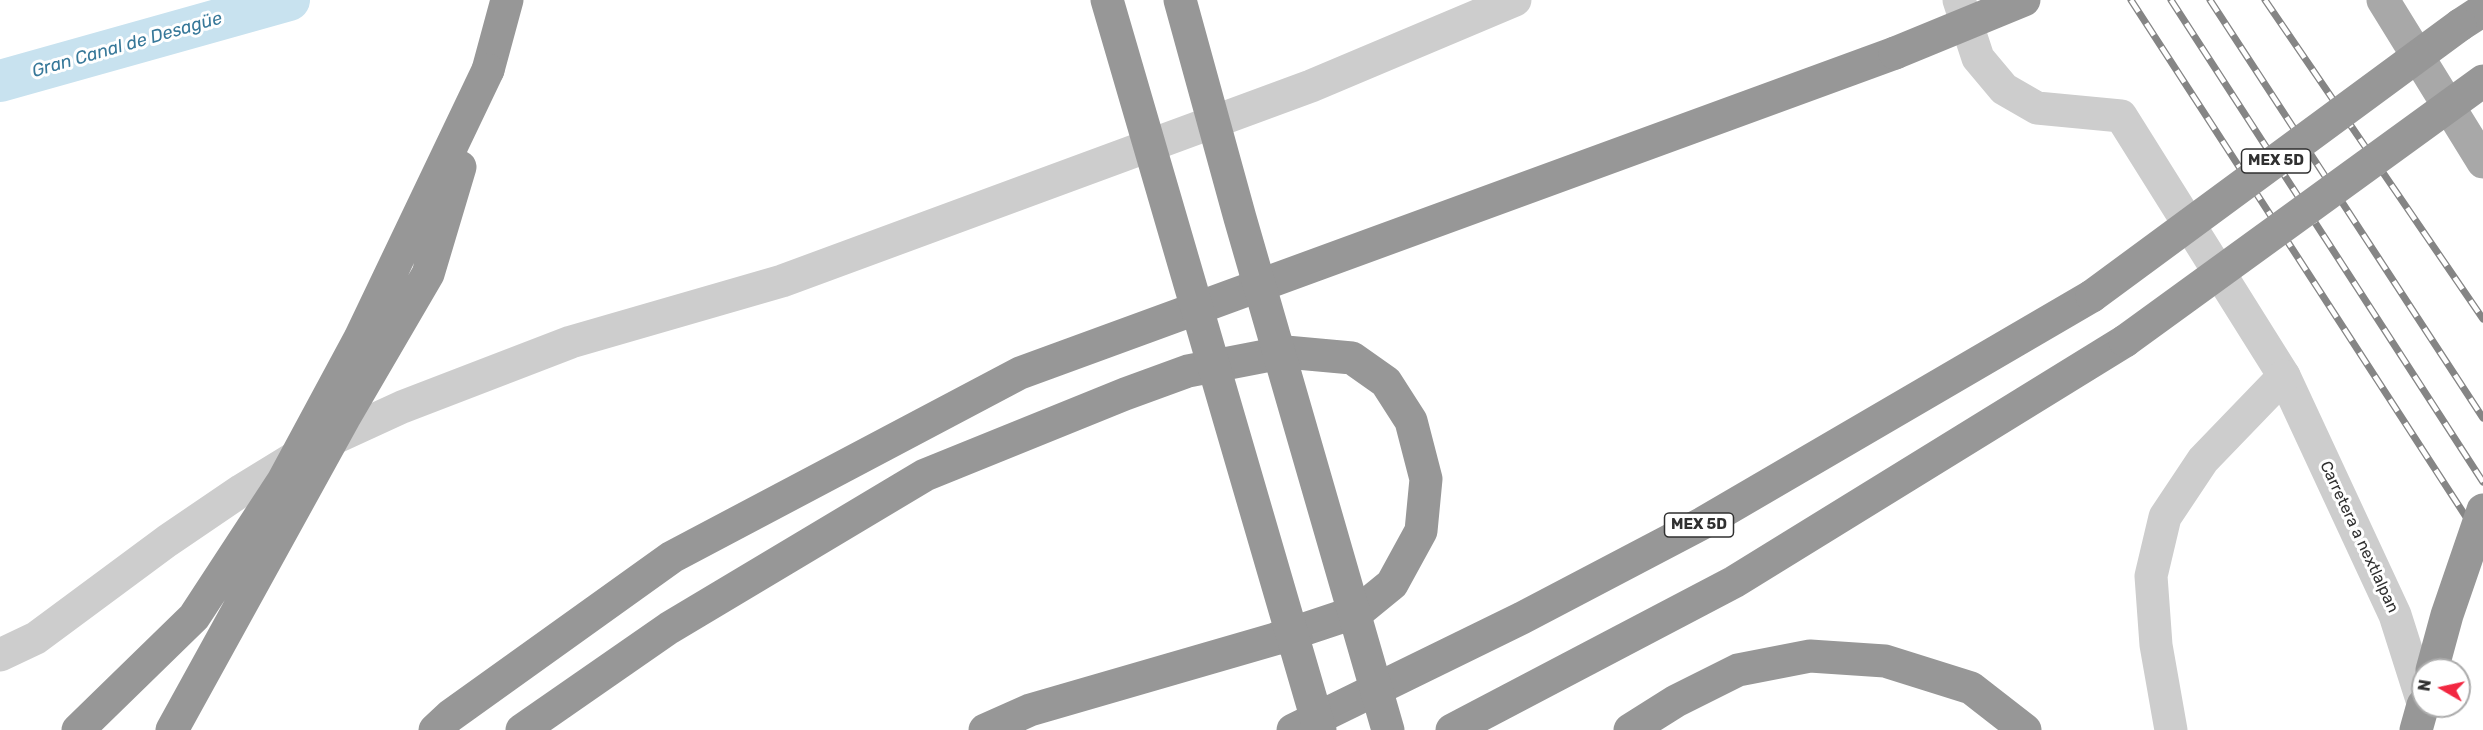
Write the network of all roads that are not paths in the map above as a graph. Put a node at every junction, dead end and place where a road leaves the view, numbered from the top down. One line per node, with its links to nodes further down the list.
1 (507, 0): 9 (highway)
2 (1107, 0): 23 (highway, bridge)
3 (1180, 0): 24 (highway, bridge)
4 (1515, 0): 14 (street)
5 (1959, 0): 12 (street, Carretera a nextlalpan)
6 (2024, 0): 17 (highway, bridge)
7 (2383, 0): 11 (main road)
8 (2472, 18): 22 (highway, MEX 5D, bridge)
9 (488, 70): 18 (highway, bridge); 19 (highway, bridge)
10 (2483, 81): 25 (highway, bridge)
11 (2483, 162)
12 (2284, 376): 16 (street, Carretera a nextlalpan); 28 (street)
13 (2483, 510): 15 (highway, bridge)
14 (0, 655)
15 (2435, 658)
16 (2411, 666)
17 (442, 723)
18 (78, 730)
19 (172, 730)
20 (522, 730): 21 (highway)
21 (985, 730)
22 (1293, 730)
23 (1320, 730)
24 (1388, 730)
25 (1452, 730)
26 (1630, 730): 27 (highway)
27 (2025, 730)
28 (2171, 730)

